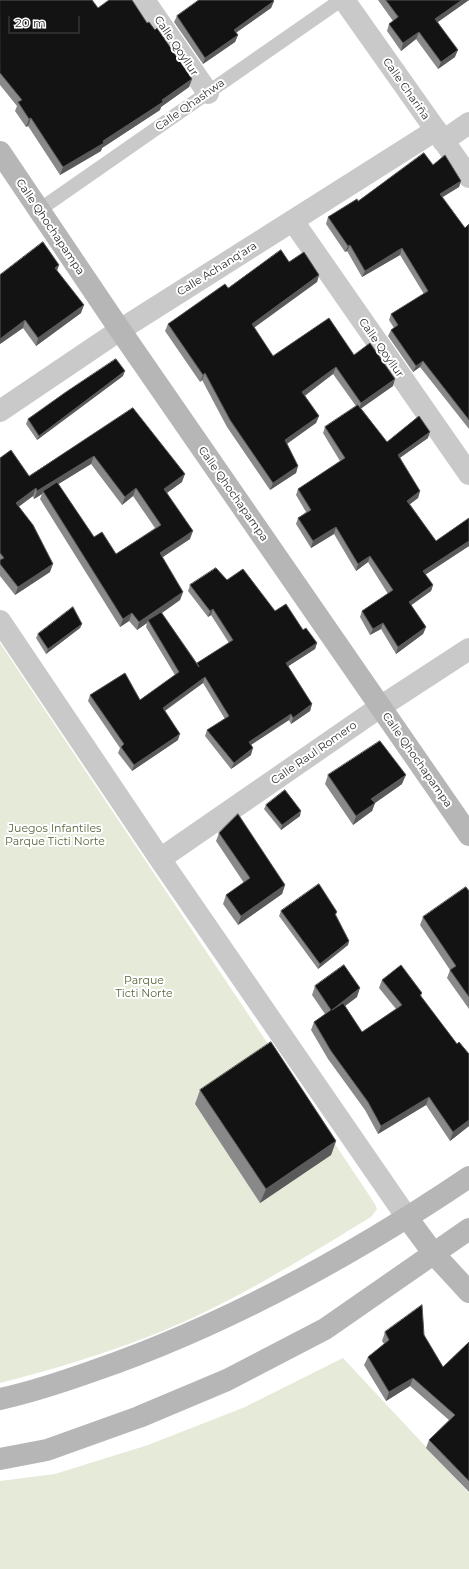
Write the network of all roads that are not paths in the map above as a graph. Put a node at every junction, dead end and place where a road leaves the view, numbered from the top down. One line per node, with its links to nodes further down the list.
1 (144, 0): 3 (street, Calle Qoyllur)
2 (343, 0): 3 (lane, Calle Qhashwa); 5 (street, Calle Chariña)
3 (208, 93): 8 (lane, Calle Qhashwa)
4 (469, 123): 5 (street, Calle Achanq'ara)
5 (440, 136): 7 (street, Calle Chariña); 9 (street, Calle Achanq'ara)
6 (0, 152): 8 (main road, Calle Qhochapampa)
7 (469, 177)
8 (39, 210): 10 (main road, Calle Qhochapampa)
9 (293, 221): 10 (street, Calle Achanq'ara); 12 (street, Calle Qoyllur)
10 (120, 330): 11 (street, Calle Achanq'ara); 15 (main road, Calle Qhochapampa)
11 (0, 411)
12 (469, 474)
13 (0, 621): 17 (street)
14 (469, 649): 15 (street, Calle Raul Romero)
15 (380, 707): 16 (main road, Calle Qhochapampa); 17 (street, Calle Raul Romero)
16 (469, 835)
17 (160, 859): 19 (street)
18 (469, 1177): 19 (main road)
19 (408, 1219): 21 (main road); 23 (main road)
20 (469, 1229): 21 (main road)
21 (434, 1254): 22 (main road); 24 (main road)
22 (469, 1292)
23 (0, 1399)
24 (0, 1459)

